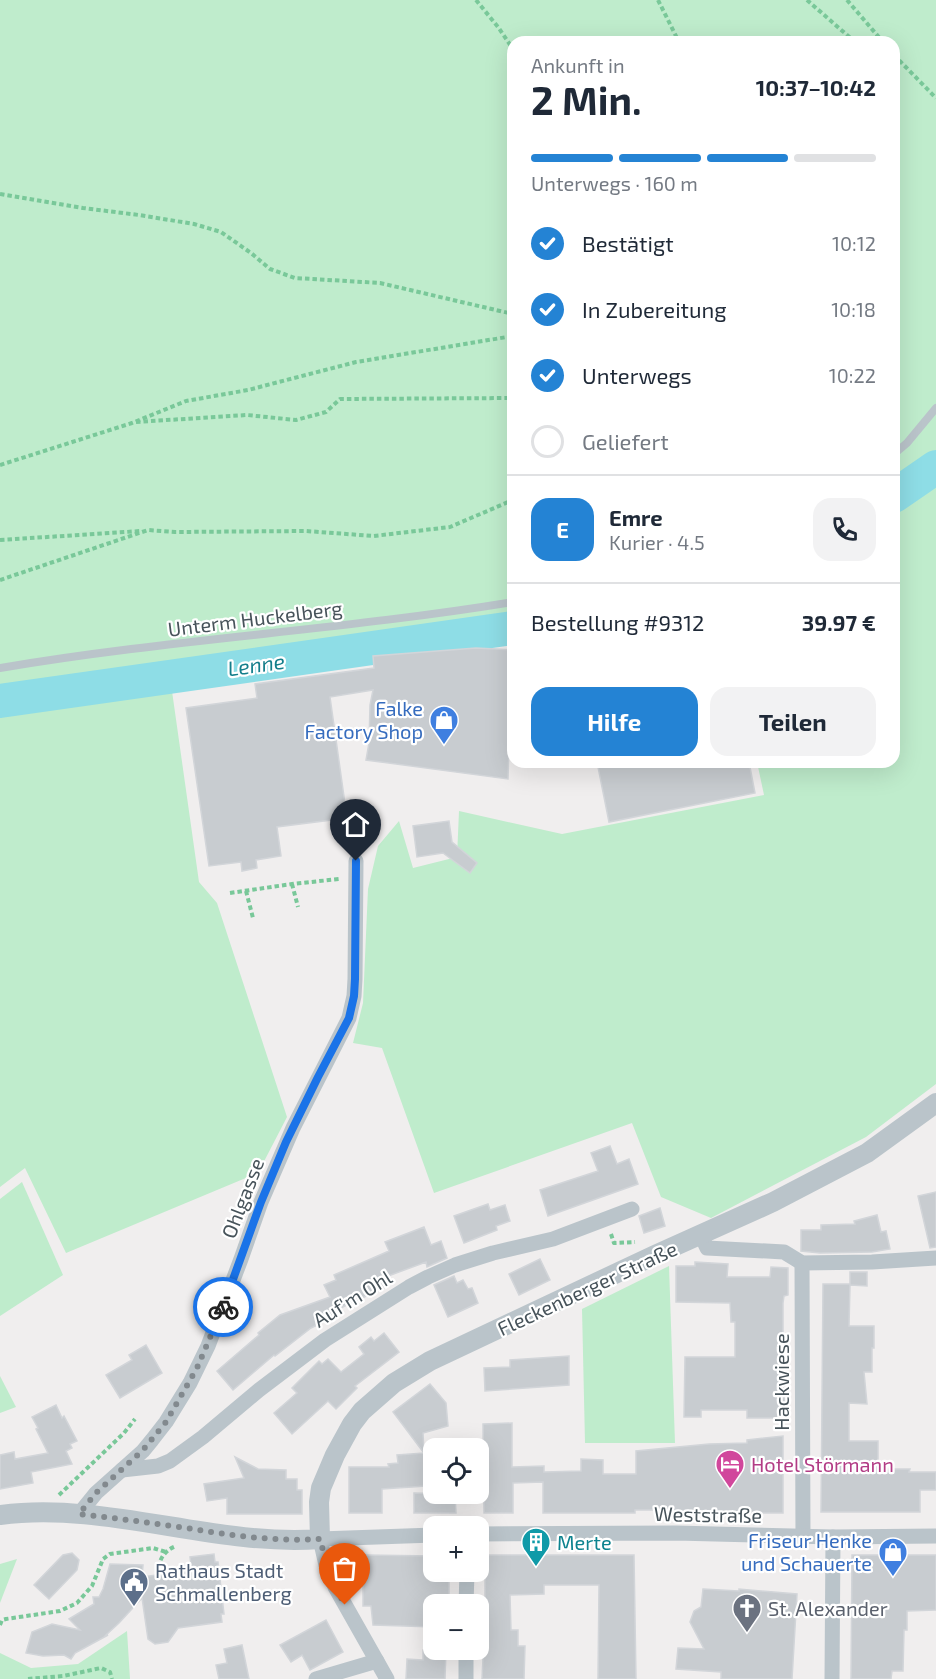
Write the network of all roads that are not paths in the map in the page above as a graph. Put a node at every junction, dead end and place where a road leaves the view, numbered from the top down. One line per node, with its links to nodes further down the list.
1 (936, 408): 2 (lane)
2 (900, 448)
3 (507, 603): 4 (lane, Unterm Huckelberg)
4 (0, 668)
5 (356, 861): 11 (street, Ohlgasse)
6 (936, 1103): 8 (street, Fleckenberger Straße)
7 (632, 1209): 11 (street, Auf'm Ohl)
8 (701, 1235): 10 (street); 19 (street, Fleckenberger Straße)
9 (936, 1258): 10 (street)
10 (802, 1263): 17 (street, Hackwiese)
11 (122, 1470): 12 (street, Ohlgasse)
12 (79, 1514): 13 (street); 19 (street)
13 (0, 1515)
14 (489, 1534): 17 (street, Weststraße)
15 (423, 1535): 19 (street)
16 (936, 1536): 18 (street, Weststraße)
17 (803, 1537): 18 (street, Weststraße)
18 (833, 1537): 25 (street)
19 (320, 1539): 21 (street)
20 (466, 1660): 24 (street)
21 (377, 1661): 22 (street); 23 (street)
22 (316, 1679)
23 (387, 1679)
24 (466, 1679)
25 (832, 1679)

